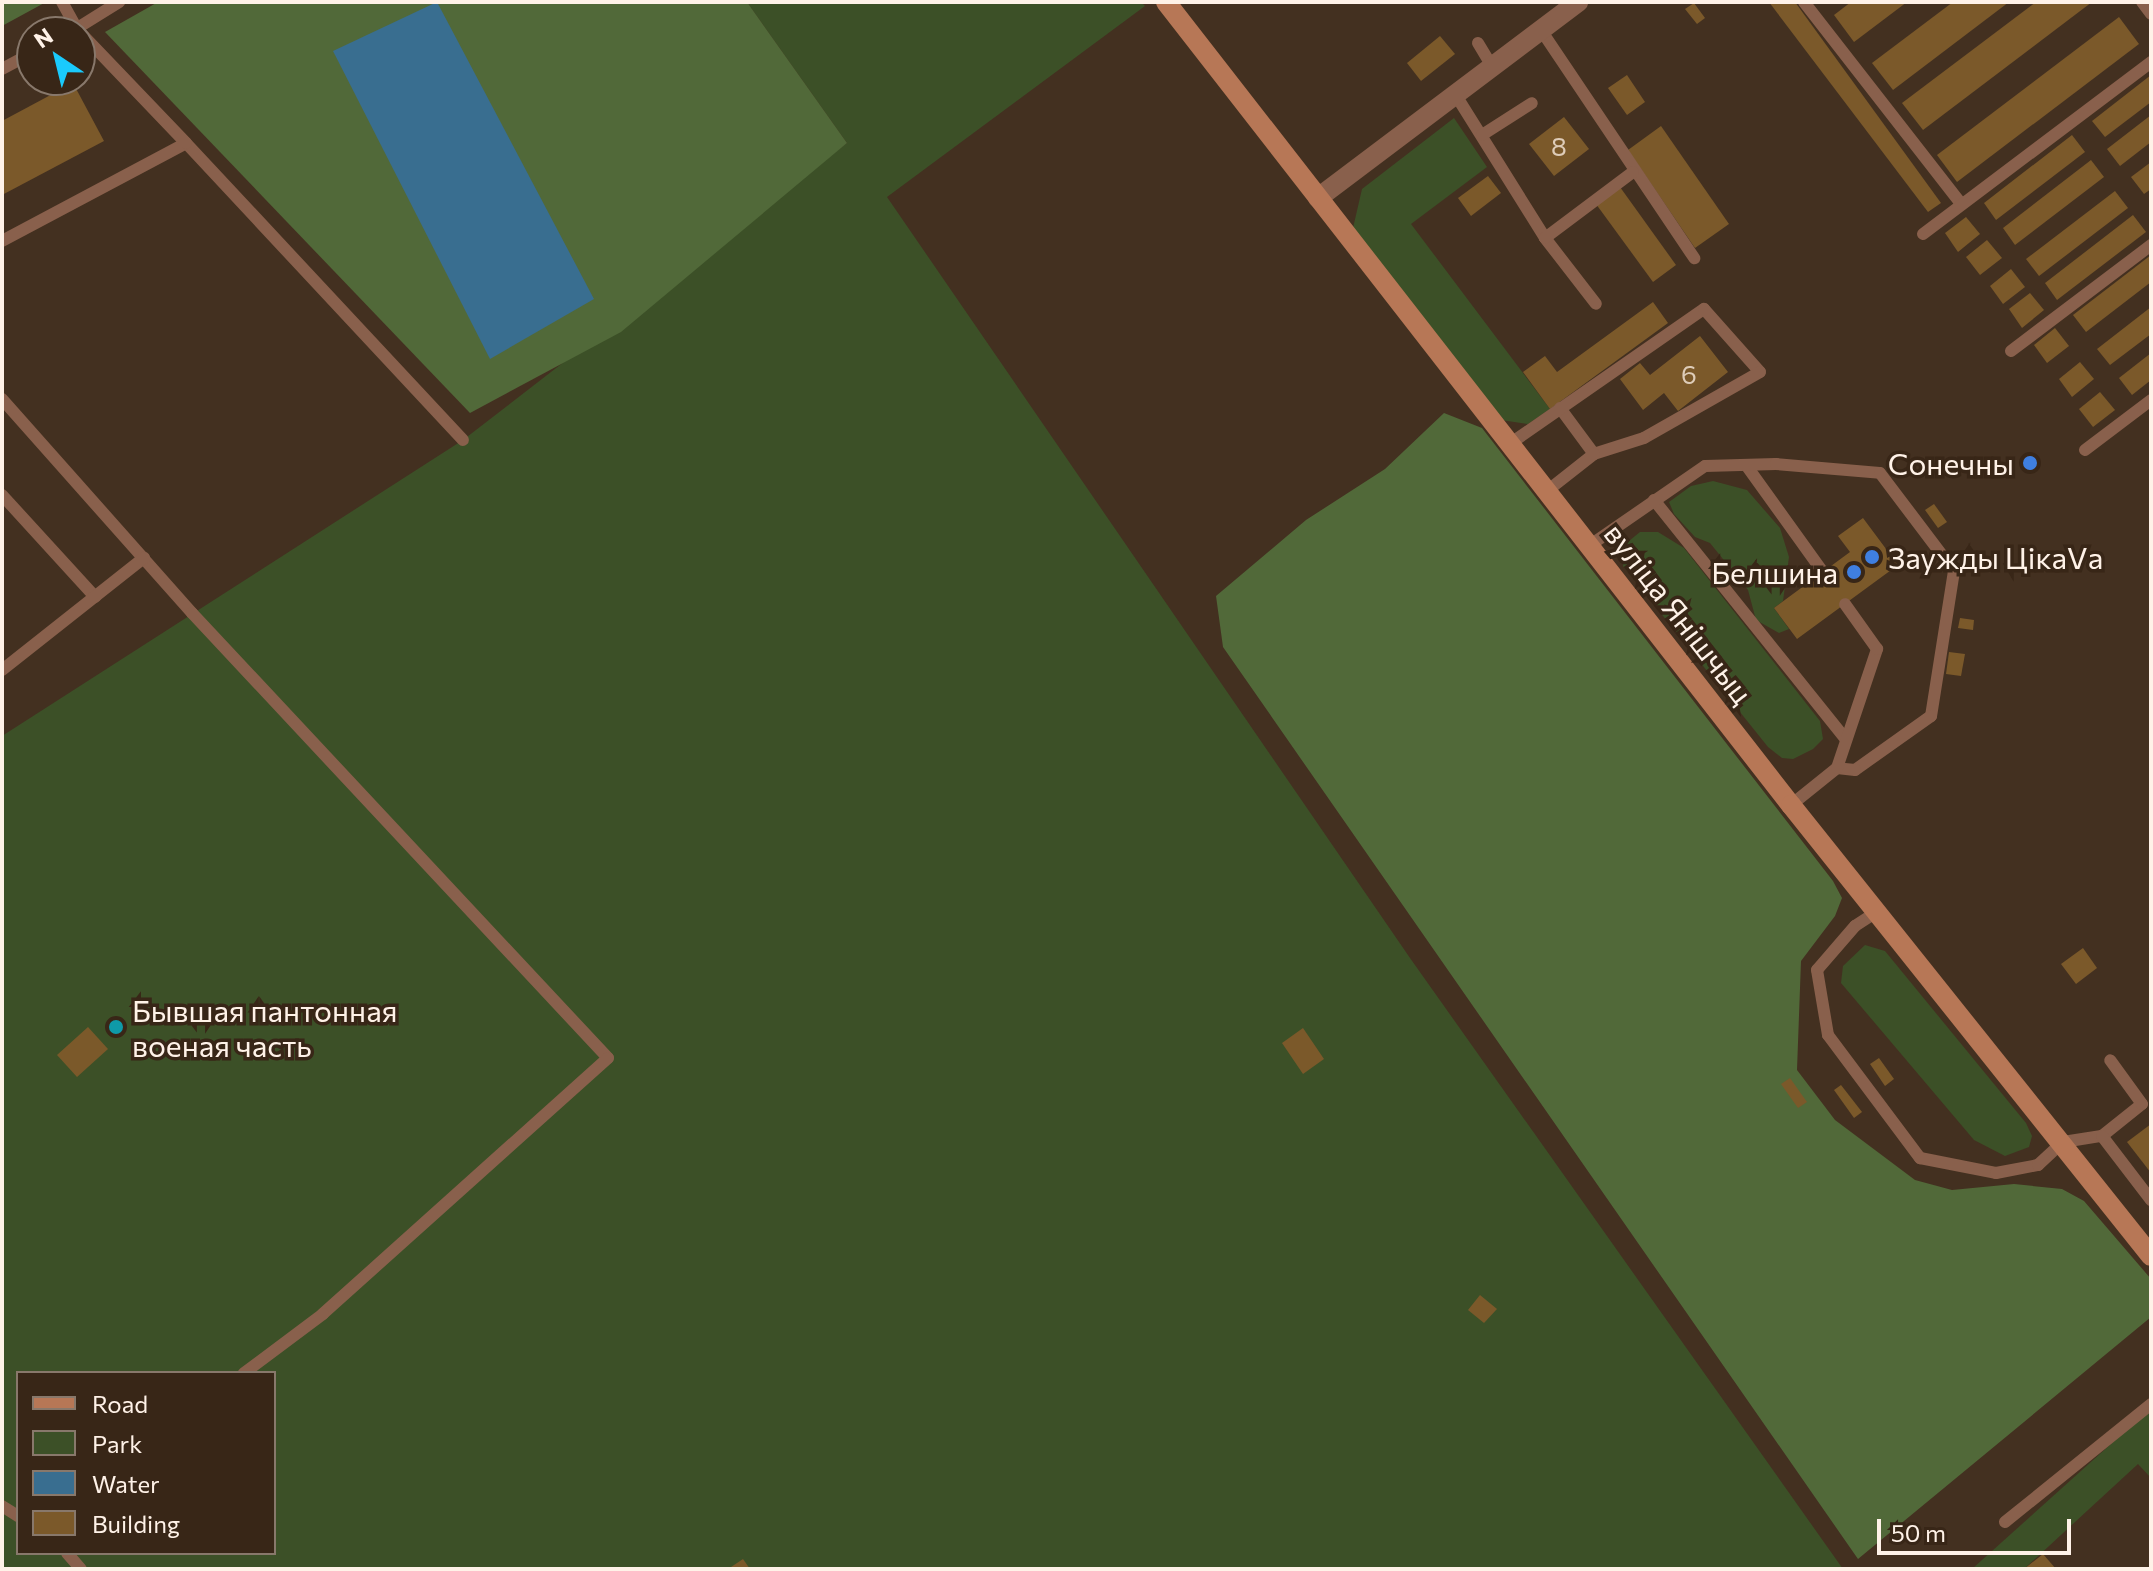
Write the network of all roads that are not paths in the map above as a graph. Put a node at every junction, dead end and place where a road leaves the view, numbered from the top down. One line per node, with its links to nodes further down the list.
1 (119, 2): 7 (lane)
2 (1166, 2): 18 (street, вуліца Янішчыц)
3 (1578, 2): 8 (street)
4 (1804, 2): 19 (lane)
5 (2142, 2): 6 (lane)
6 (2151, 14)
7 (96, 16)
8 (1541, 30): 12 (street); 17 (lane)
9 (1478, 43): 12 (lane)
10 (96, 52): 16 (lane)
11 (2151, 62): 19 (lane)
12 (1493, 68): 13 (street)
13 (1457, 97): 15 (lane); 18 (street)
14 (1532, 103): 15 (lane)
15 (1482, 135): 21 (lane)
16 (186, 143): 22 (lane); 30 (lane)
17 (1633, 172): 21 (lane); 24 (lane)
18 (1318, 198): 31 (street, вуліца Янішчыц)
19 (1961, 204): 20 (lane)
20 (1923, 234)
21 (1545, 238): 25 (lane)
22 (2, 241)
23 (2151, 245): 26 (lane)
24 (1694, 258)
25 (1596, 304)
26 (2011, 351)
27 (2, 399): 39 (lane)
28 (2151, 400): 32 (lane)
29 (1560, 408): 31 (lane); 33 (lane); 33 (lane)
30 (463, 440)
31 (1511, 443): 35 (street, вуліца Янішчыц)
32 (2085, 450)
33 (1594, 454): 35 (lane)
34 (1746, 465): 37 (lane); 40 (lane); 45 (lane)
35 (1547, 491): 38 (street, вуліца Янішчыц)
36 (2, 495): 41 (lane)
37 (1654, 500): 38 (lane); 44 (lane)
38 (1589, 546): 46 (street, вуліца Янішчыц)
39 (144, 558): 41 (lane); 53 (lane)
40 (1823, 572)
41 (95, 597): 43 (lane)
42 (1845, 604): 44 (lane)
43 (2, 670)
44 (1846, 740): 45 (lane)
45 (1837, 768): 46 (lane)
46 (1791, 805): 47 (street, вуліца Янішчыц)
47 (1878, 911): 50 (street, вуліца Янішчыц); 50 (lane)
48 (2110, 1060): 49 (lane)
49 (2102, 1136): 50 (lane); 51 (lane)
50 (2063, 1142): 52 (street, вуліца Янішчыц)
51 (2151, 1200)
52 (2151, 1256)
53 (247, 1371)
54 (2151, 1404): 55 (lane)
55 (2005, 1522)

